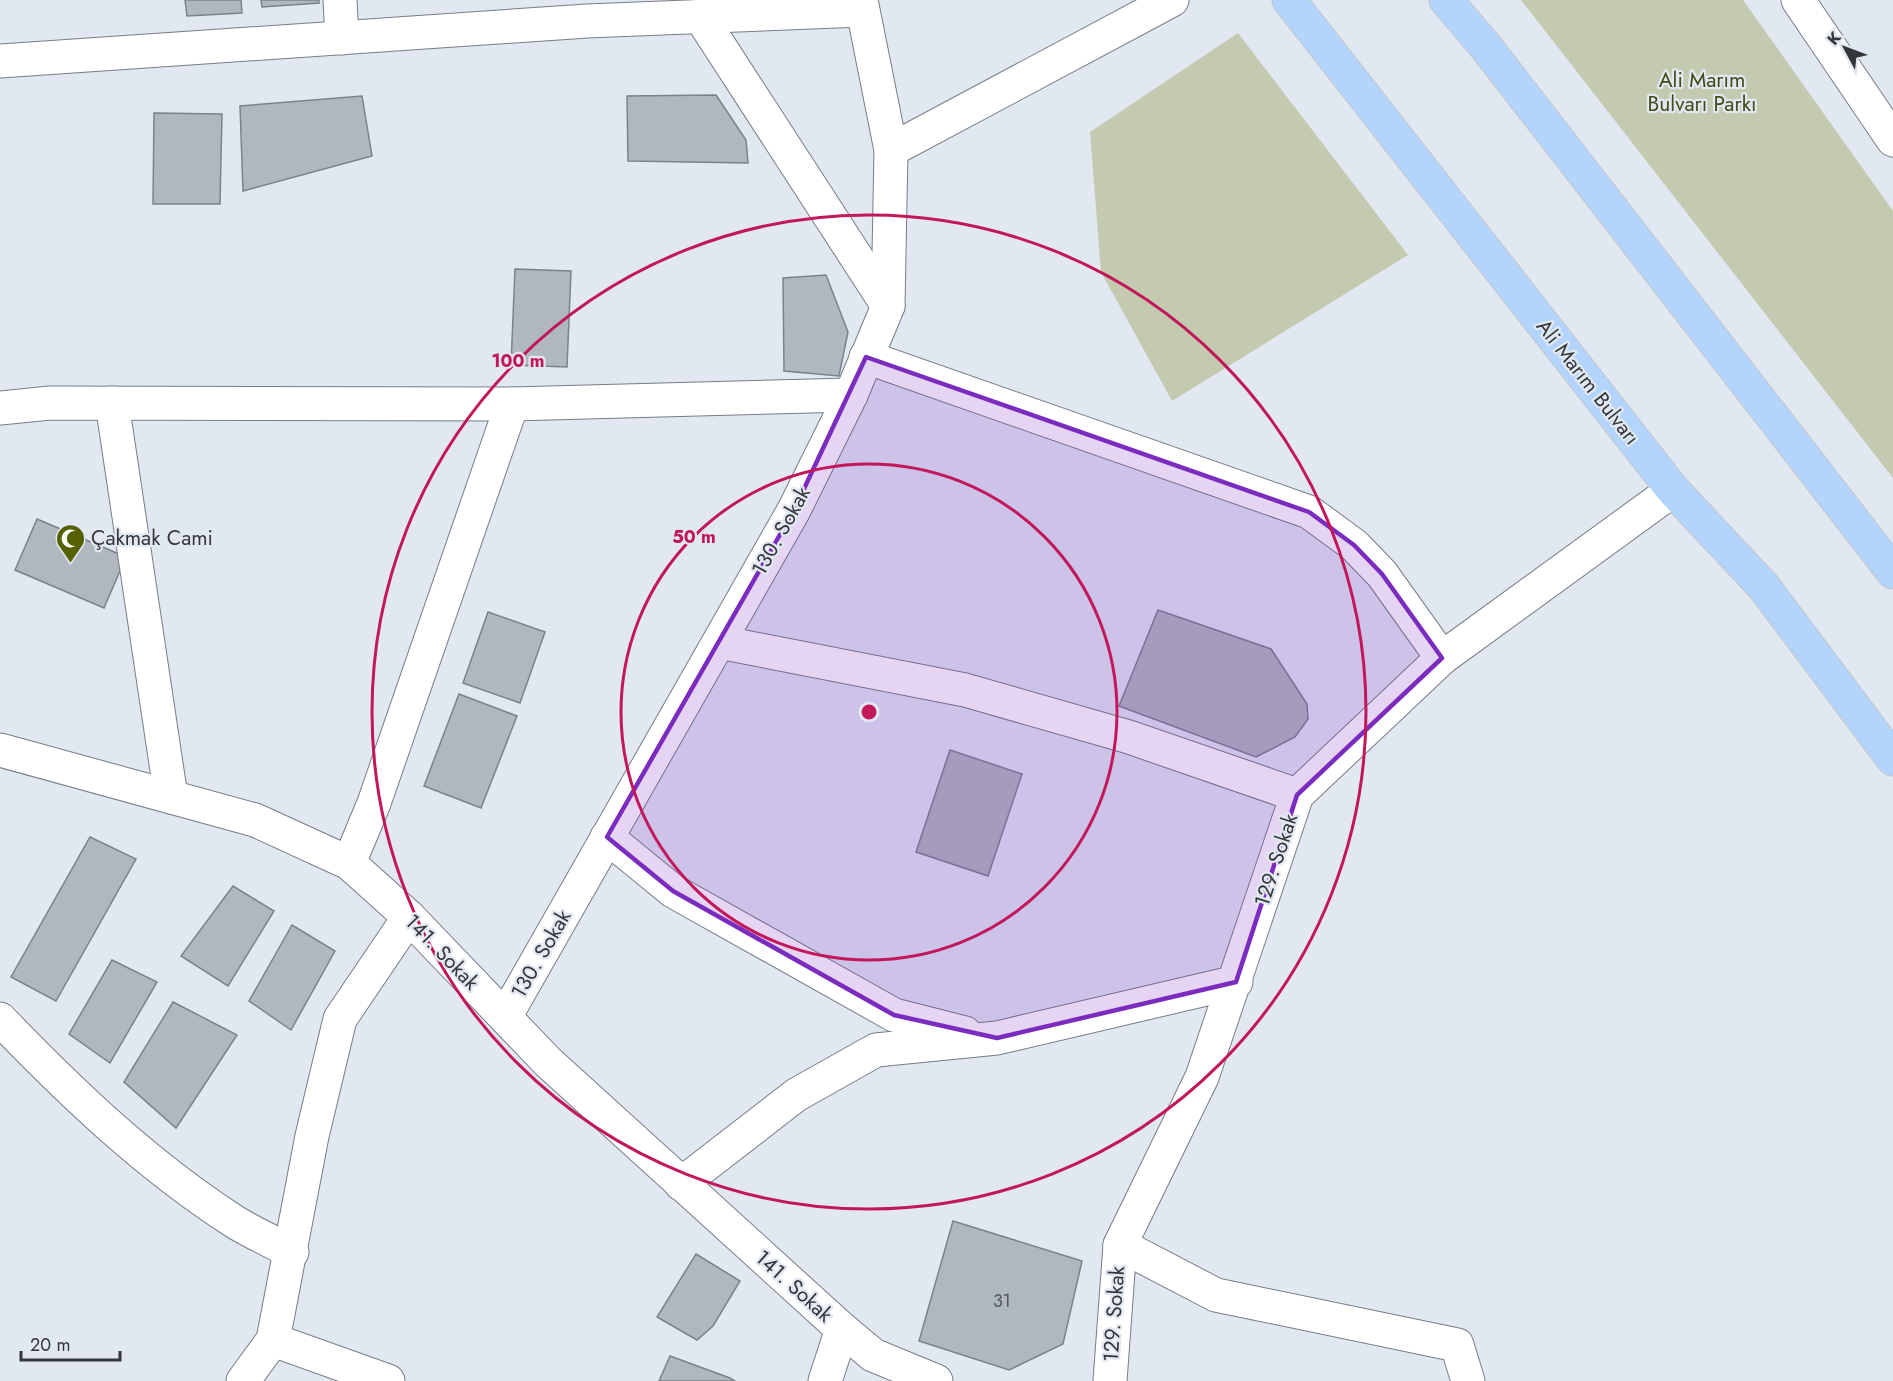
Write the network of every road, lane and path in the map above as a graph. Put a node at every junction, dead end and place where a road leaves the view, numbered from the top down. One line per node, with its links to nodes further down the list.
1 (340, 0): 9 (street)
2 (1173, 0): 13 (street)
3 (1289, 0): 20 (main road, Ali Marım Bulvarı)
4 (1446, 0): 10 (main road)
5 (1469, 0): 10 (street)
6 (1797, 0): 12 (street)
7 (862, 5): 8 (street); 13 (street, 130. Sokak)
8 (700, 16): 9 (street); 14 (street)
9 (342, 38): 11 (street)
10 (1486, 47): 21 (main road)
11 (0, 61)
12 (1893, 140)
13 (891, 150): 14 (street, 130. Sokak)
14 (888, 306): 15 (street, 130. Sokak)
15 (866, 357): 16 (street, 130. Sokak); 24 (street)
16 (851, 395): 18 (street); 23 (street, 130. Sokak)
17 (112, 403): 18 (street); 19 (street); 28 (street)
18 (512, 404): 30 (street)
19 (0, 408)
20 (1673, 490): 24 (street, 129. Sokak); 26 (main road, Ali Marım Bulvarı)
21 (1880, 538): 22 (main road)
22 (1893, 572)
23 (719, 642): 27 (street); 29 (street, 130. Sokak)
24 (1442, 658): 27 (street, 129. Sokak)
25 (0, 750): 28 (street, 141. Sokak)
26 (1893, 759)
27 (1297, 795): 32 (street, 129. Sokak)
28 (171, 797): 30 (street, 141. Sokak)
29 (607, 837): 33 (street, 130. Sokak); 35 (street)
30 (349, 863): 31 (street, 141. Sokak)
31 (409, 917): 33 (street, 141. Sokak); 38 (street)
32 (1236, 982): 35 (street); 37 (street, 129. Sokak)
33 (505, 1017): 36 (street, 141. Sokak)
34 (0, 1020): 38 (street)
35 (997, 1038): 36 (street)
36 (681, 1184): 39 (street, 141. Sokak)
37 (1120, 1245): 45 (street, 129. Sokak); 46 (street)
38 (292, 1252): 40 (street)
39 (842, 1329): 43 (street, 141. Sokak); 44 (street)
40 (273, 1340): 41 (street); 42 (street)
41 (243, 1381)
42 (388, 1381)
43 (825, 1381)
44 (936, 1381)
45 (1110, 1381)
46 (1468, 1381)

